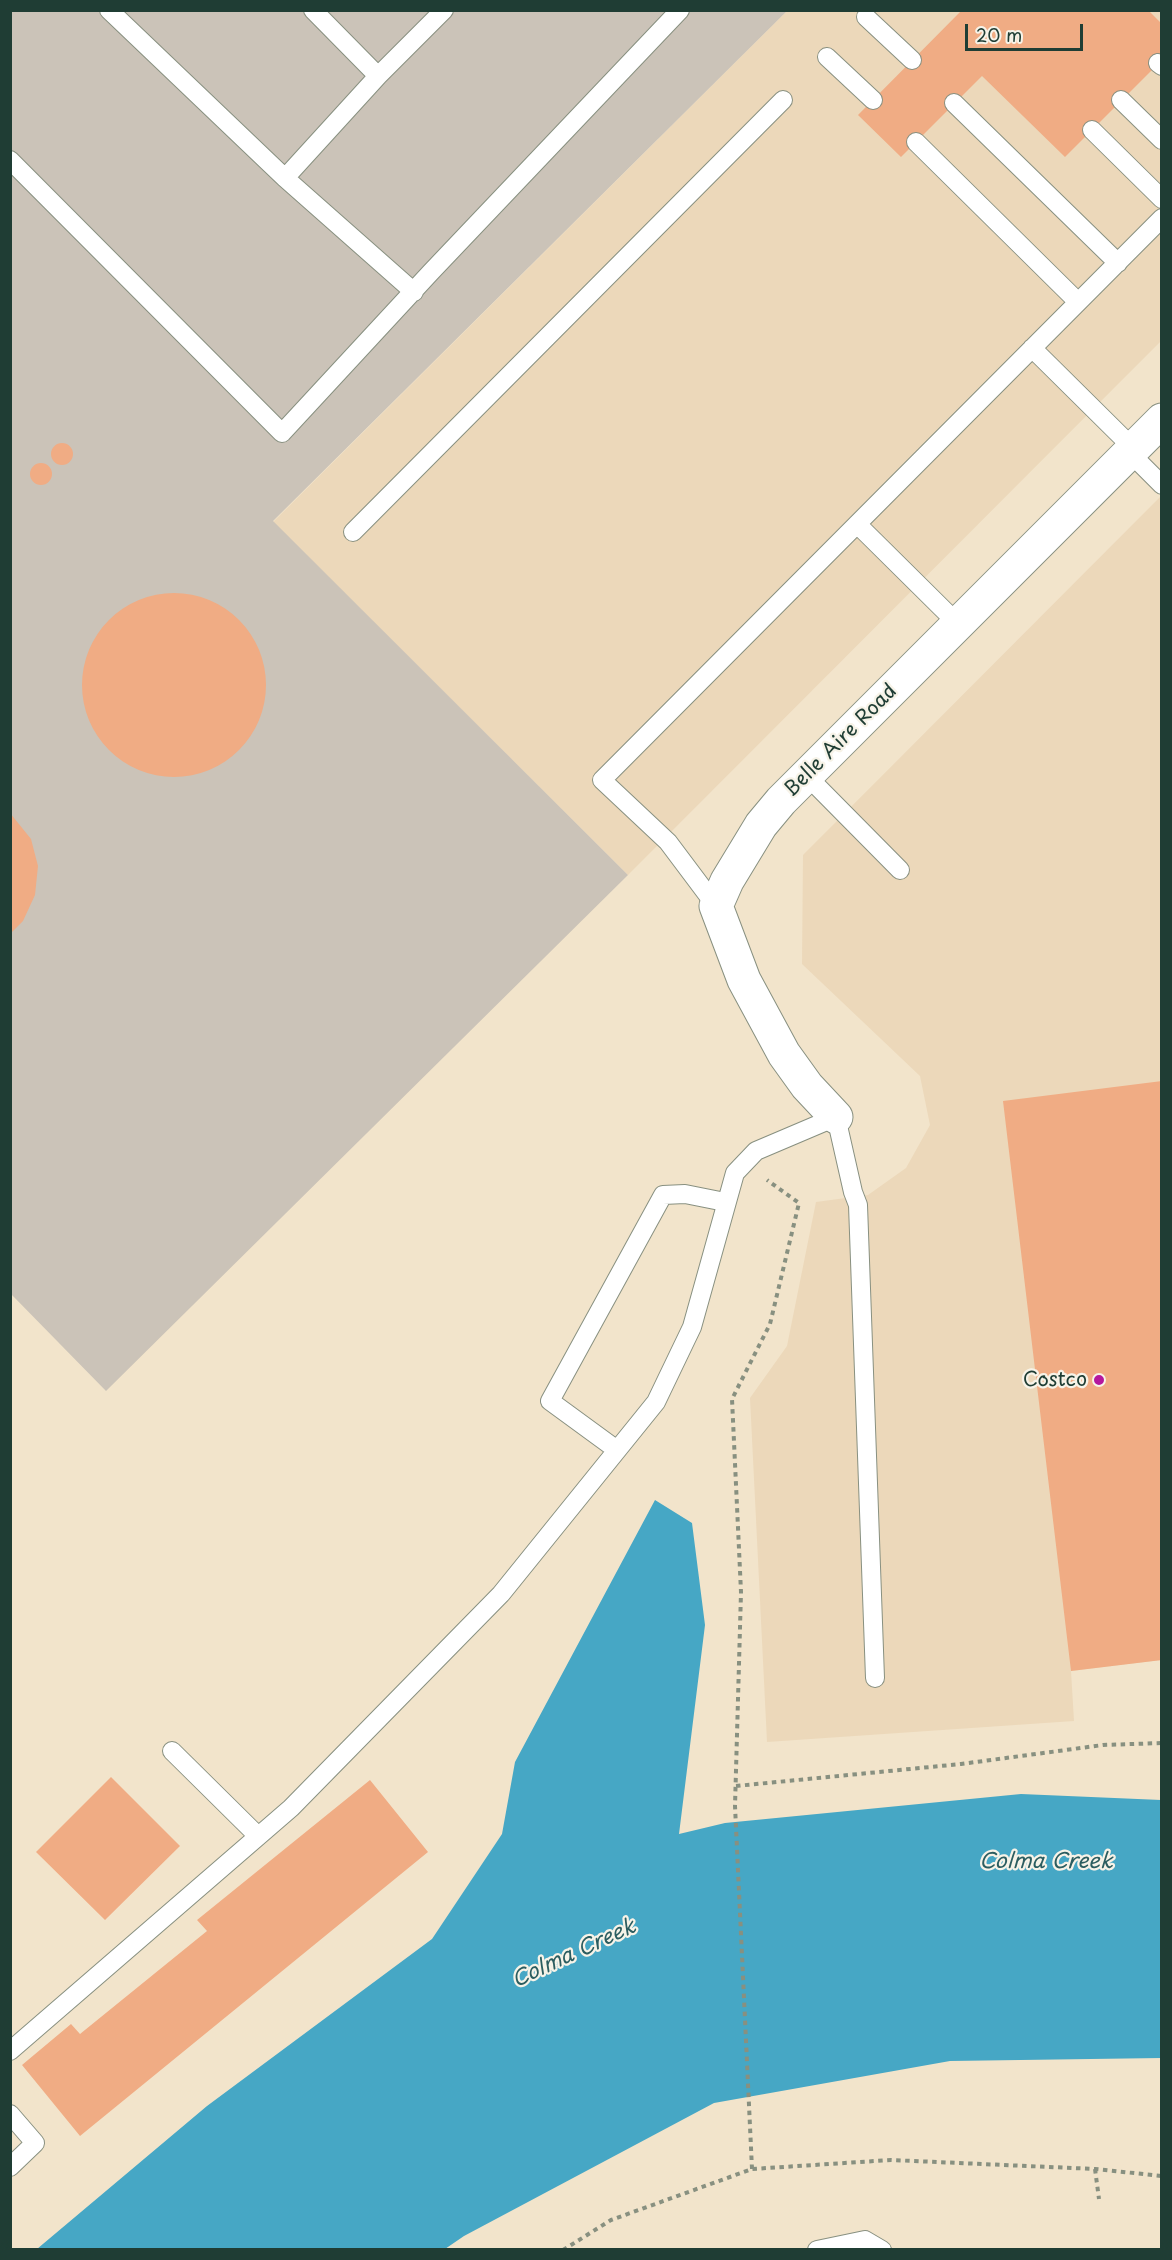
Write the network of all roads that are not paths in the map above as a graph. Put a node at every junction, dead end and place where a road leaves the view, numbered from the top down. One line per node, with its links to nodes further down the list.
1 (109, 10): 17 (lane)
2 (313, 10): 8 (lane)
3 (444, 10): 8 (lane)
4 (680, 10): 21 (lane)
5 (866, 17): 7 (lane)
6 (827, 57): 10 (lane)
7 (912, 60)
8 (378, 76): 17 (lane)
9 (783, 100): 28 (lane)
10 (873, 100)
11 (1121, 100): 14 (lane)
12 (954, 103): 20 (lane)
13 (1092, 130): 18 (lane)
14 (1161, 140)
15 (916, 142): 22 (lane)
16 (10, 160): 21 (lane)
17 (285, 178): 21 (lane)
18 (1161, 199)
19 (1161, 218): 20 (lane)
20 (1118, 262): 22 (lane)
21 (414, 292)
22 (1078, 302): 23 (lane)
23 (1032, 348): 25 (lane); 27 (lane)
24 (1161, 420): 25 (street, Belle Aire Road)
25 (1130, 451): 26 (lane); 29 (street, Belle Aire Road)
26 (1161, 485)
27 (857, 524): 29 (lane); 32 (lane)
28 (353, 532)
29 (958, 624): 30 (street, Belle Aire Road)
30 (807, 776): 31 (lane); 32 (street, Belle Aire Road)
31 (900, 870)
32 (716, 906): 33 (street)
33 (836, 1117): 34 (lane); 36 (lane)
34 (725, 1202): 35 (lane); 35 (lane)
35 (617, 1450): 38 (lane)
36 (875, 1678)
37 (172, 1751): 38 (lane)
38 (258, 1836): 39 (lane)
39 (10, 2051)
40 (10, 2114): 41 (lane)
41 (10, 2167)
42 (817, 2250): 43 (lane)
43 (882, 2250)

